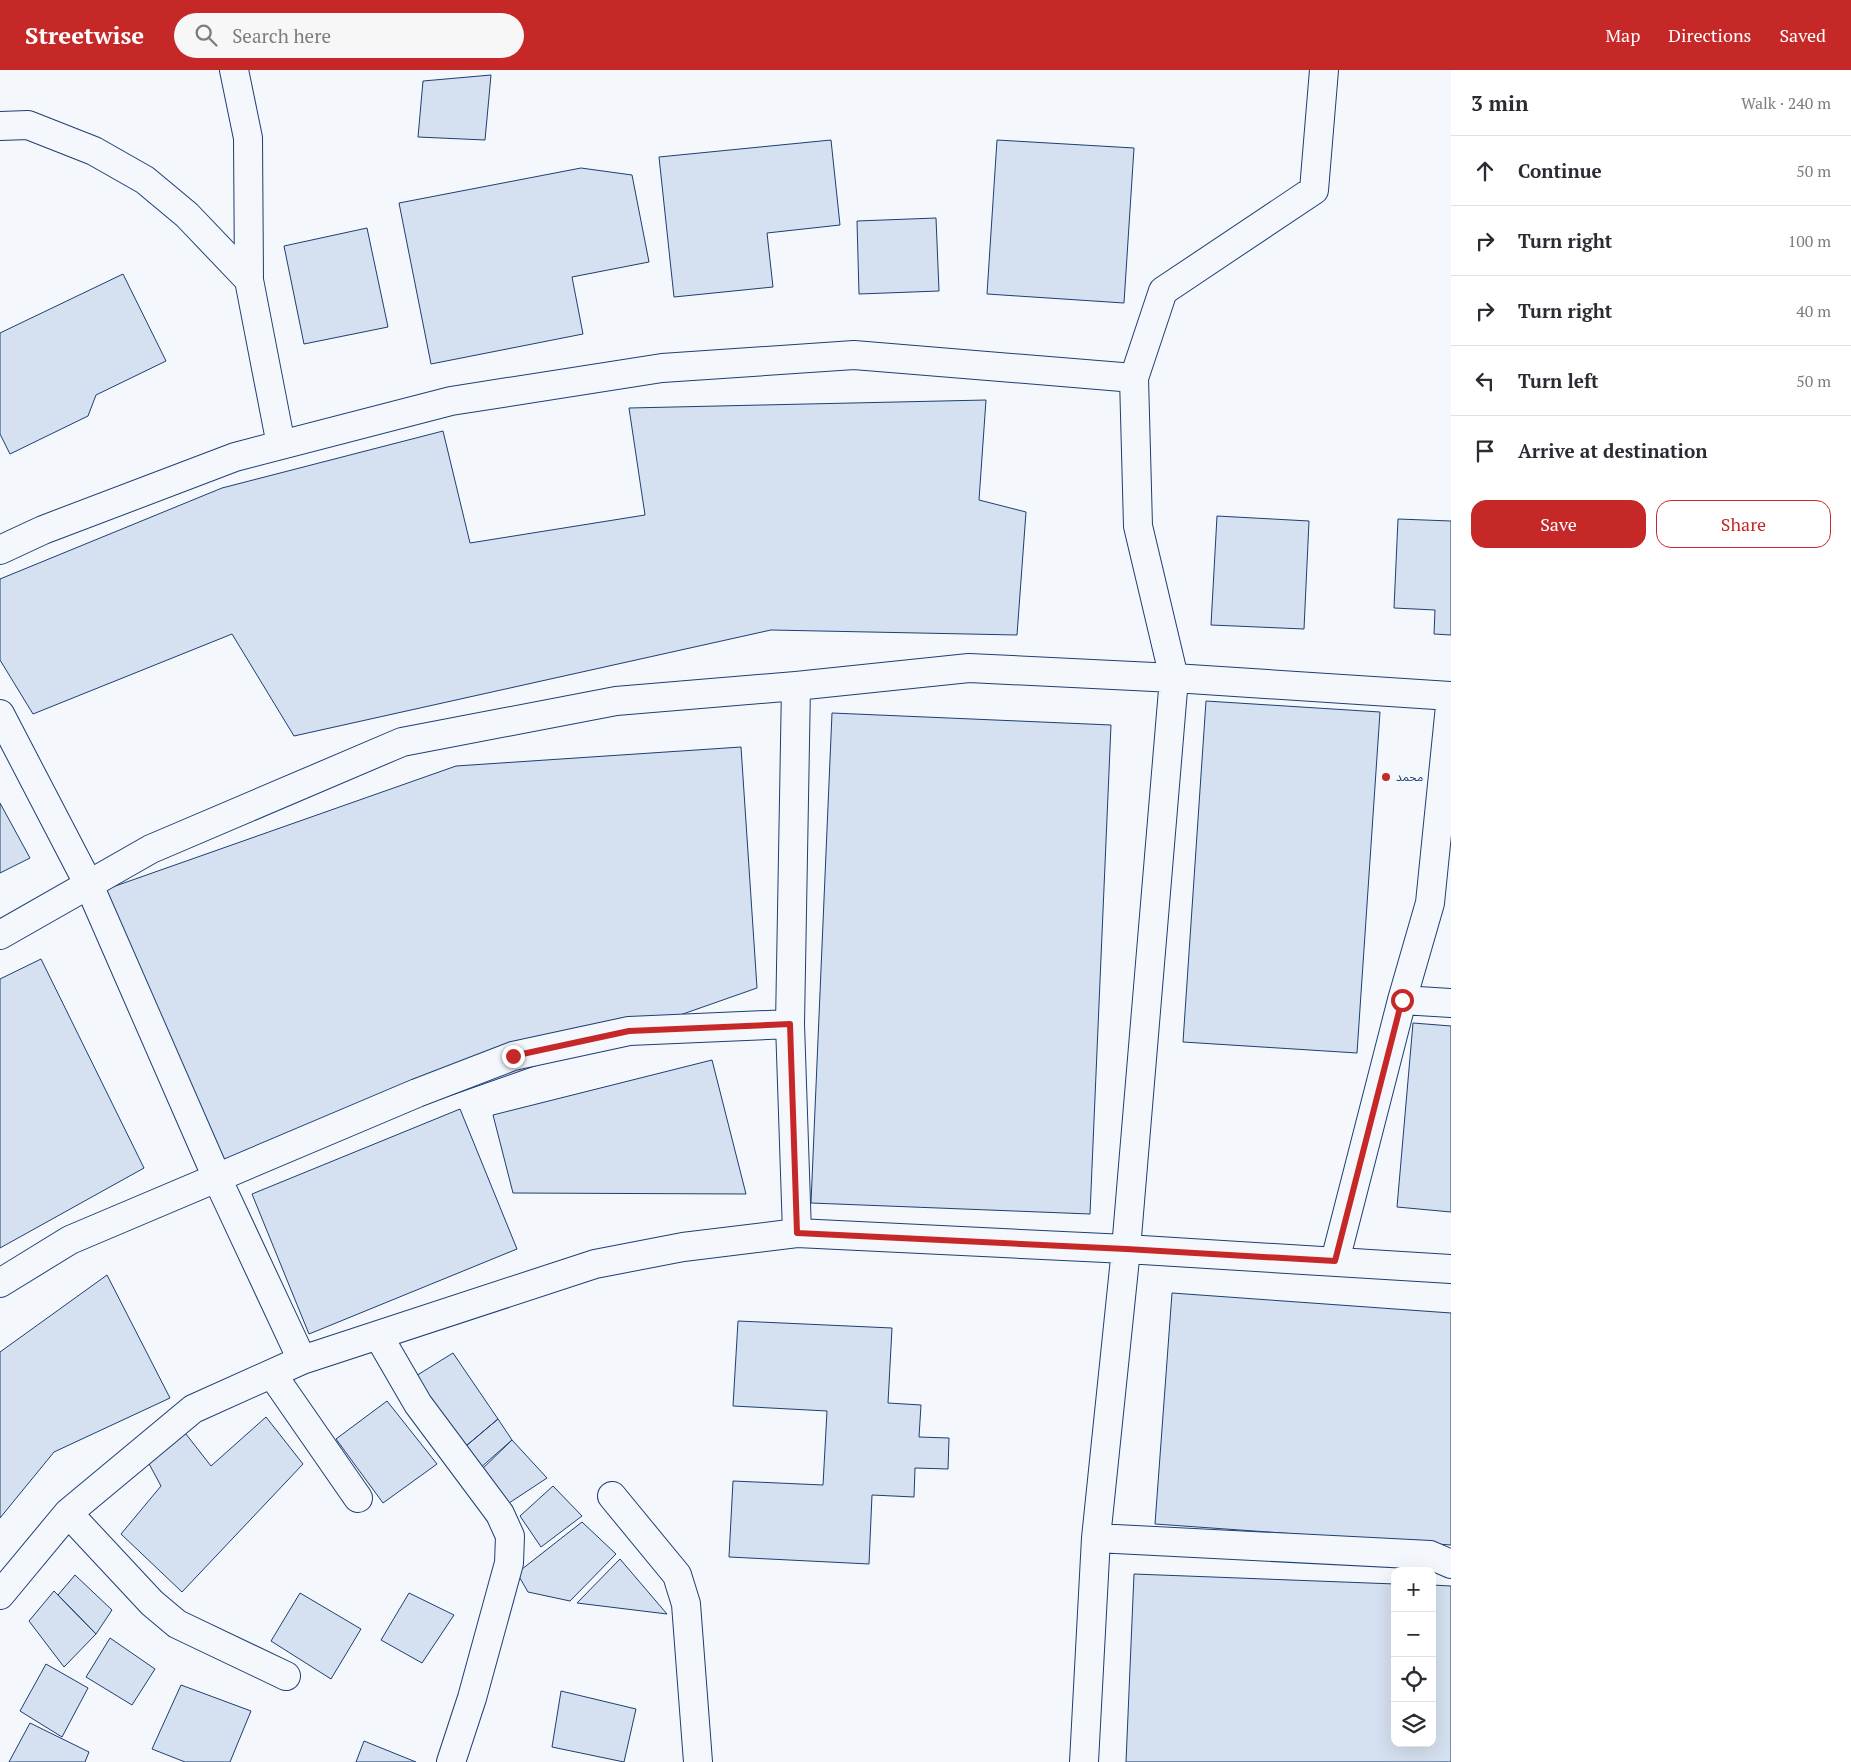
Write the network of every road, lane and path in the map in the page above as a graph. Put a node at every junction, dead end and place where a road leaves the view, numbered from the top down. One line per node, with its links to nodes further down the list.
1 (234, 70): 4 (street)
2 (1324, 70): 5 (street)
3 (0, 126): 4 (street)
4 (249, 280): 6 (street)
5 (1134, 378): 6 (street); 8 (street)
6 (281, 446): 7 (street)
7 (0, 550)
8 (1174, 678): 9 (street); 10 (street); 19 (street)
9 (796, 686): 12 (street); 16 (street)
10 (1451, 696): 14 (street)
11 (0, 714): 12 (street)
12 (89, 885): 13 (street); 17 (street)
13 (0, 935)
14 (1402, 1000): 15 (street); 20 (street)
15 (1451, 1003)
16 (790, 1024): 17 (street); 18 (street)
17 (218, 1178): 22 (street); 24 (street)
18 (797, 1233): 19 (street); 23 (street)
19 (1126, 1249): 20 (street); 29 (street)
20 (1335, 1261): 21 (street)
21 (1451, 1269)
22 (0, 1283)
23 (378, 1335): 24 (street); 33 (street)
24 (302, 1360): 25 (street)
25 (272, 1374): 27 (street); 28 (street)
26 (612, 1496): 34 (street)
27 (358, 1498)
28 (68, 1513): 31 (street); 32 (street)
29 (1096, 1538): 30 (street); 35 (street)
30 (1451, 1564)
31 (0, 1595)
32 (286, 1676)
33 (451, 1762)
34 (698, 1762)
35 (1084, 1762)

